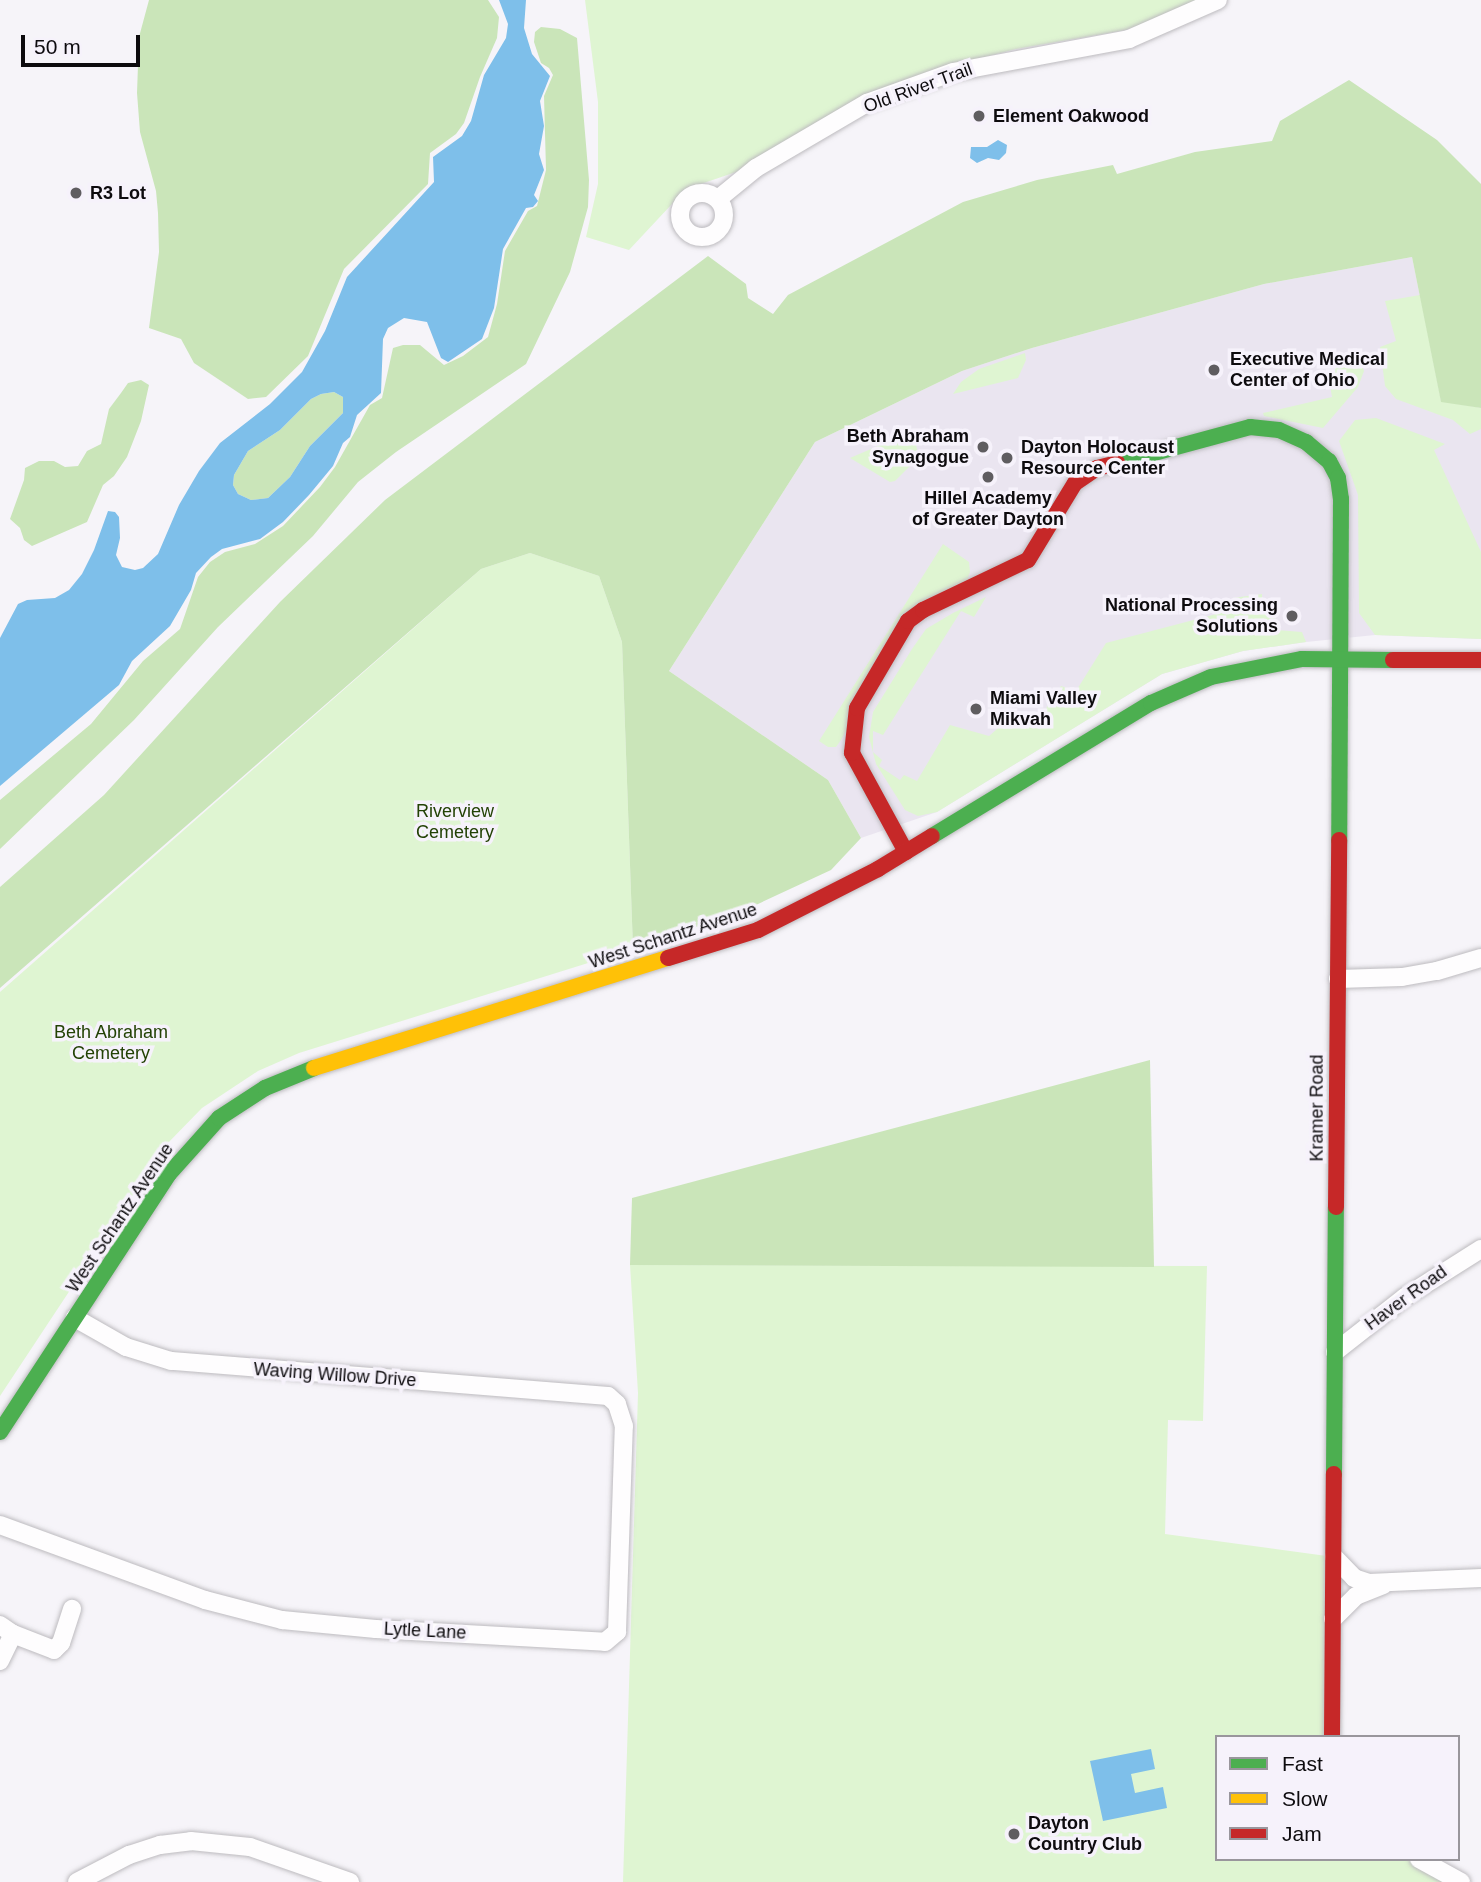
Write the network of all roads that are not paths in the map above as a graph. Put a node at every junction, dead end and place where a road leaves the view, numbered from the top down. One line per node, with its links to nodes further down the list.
1 (1218, 0): 2 (street, Old River Trail)
2 (718, 199)
3 (1339, 659): 4 (street, West Schantz Avenue); 5 (street, West Schantz Avenue); 5 (street, Kramer Road); 7 (street, Kramer Road)
4 (1481, 660)
5 (906, 852): 9 (street, West Schantz Avenue)
6 (1481, 958): 7 (street)
7 (1338, 979): 10 (street, Kramer Road)
8 (1481, 1249): 10 (street, Haver Road)
9 (75, 1318): 11 (street, Waving Willow Drive); 12 (street, West Schantz Avenue)
10 (1335, 1352): 14 (street, Kramer Road)
11 (605, 1396): 13 (street, Lytle Lane)
12 (0, 1432)
13 (0, 1525)
14 (1334, 1557): 16 (street); 18 (street, Kramer Road)
15 (1481, 1578): 16 (street)
16 (1383, 1585): 18 (street)
17 (72, 1609): 19 (street)
18 (1333, 1619): 21 (street, Kramer Road)
19 (7, 1629): 20 (street)
20 (0, 1661)
21 (1332, 1735)
22 (1423, 1861): 25 (street)
23 (78, 1882): 24 (street)
24 (351, 1882)
25 (1461, 1882)

